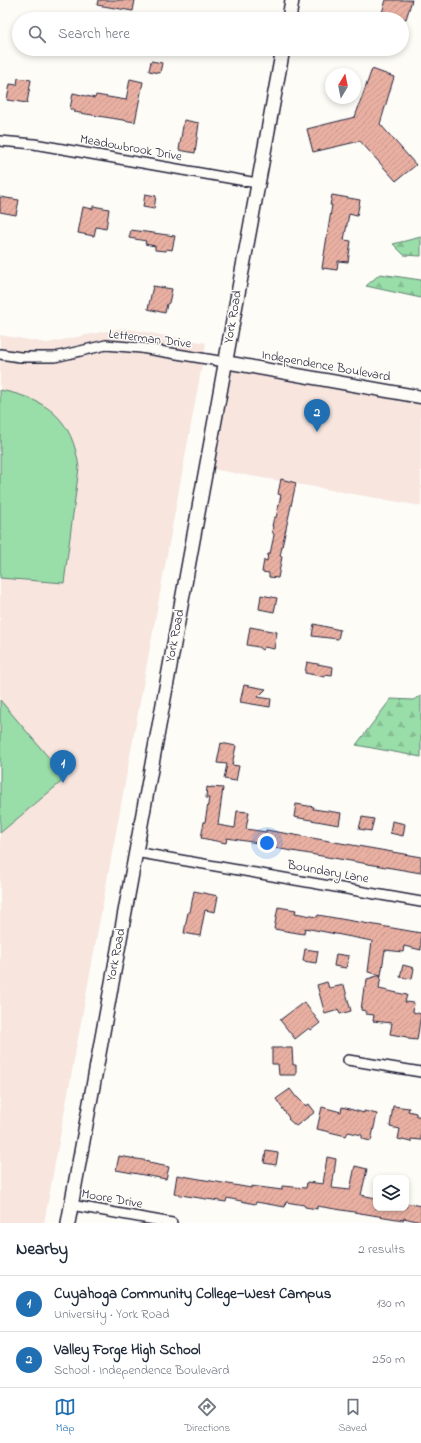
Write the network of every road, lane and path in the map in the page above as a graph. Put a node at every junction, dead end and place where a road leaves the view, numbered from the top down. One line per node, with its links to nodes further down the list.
1 (292, 0): 2 (main road)
2 (290, 12)
3 (282, 56): 5 (main road, York Road)
4 (0, 141): 5 (street, Meadowbrook Drive)
5 (257, 184): 7 (main road, York Road)
6 (0, 354): 7 (street, Letterman Drive)
7 (225, 362): 8 (street, Independence Boulevard); 9 (main road, York Road)
8 (421, 397)
9 (135, 852): 10 (street, Boundary Lane); 13 (main road, York Road)
10 (421, 902)
11 (348, 1060): 12 (street)
12 (421, 1072)
13 (71, 1205): 14 (main road, York Road); 15 (street, Moore Drive)
14 (68, 1223)
15 (172, 1223)

